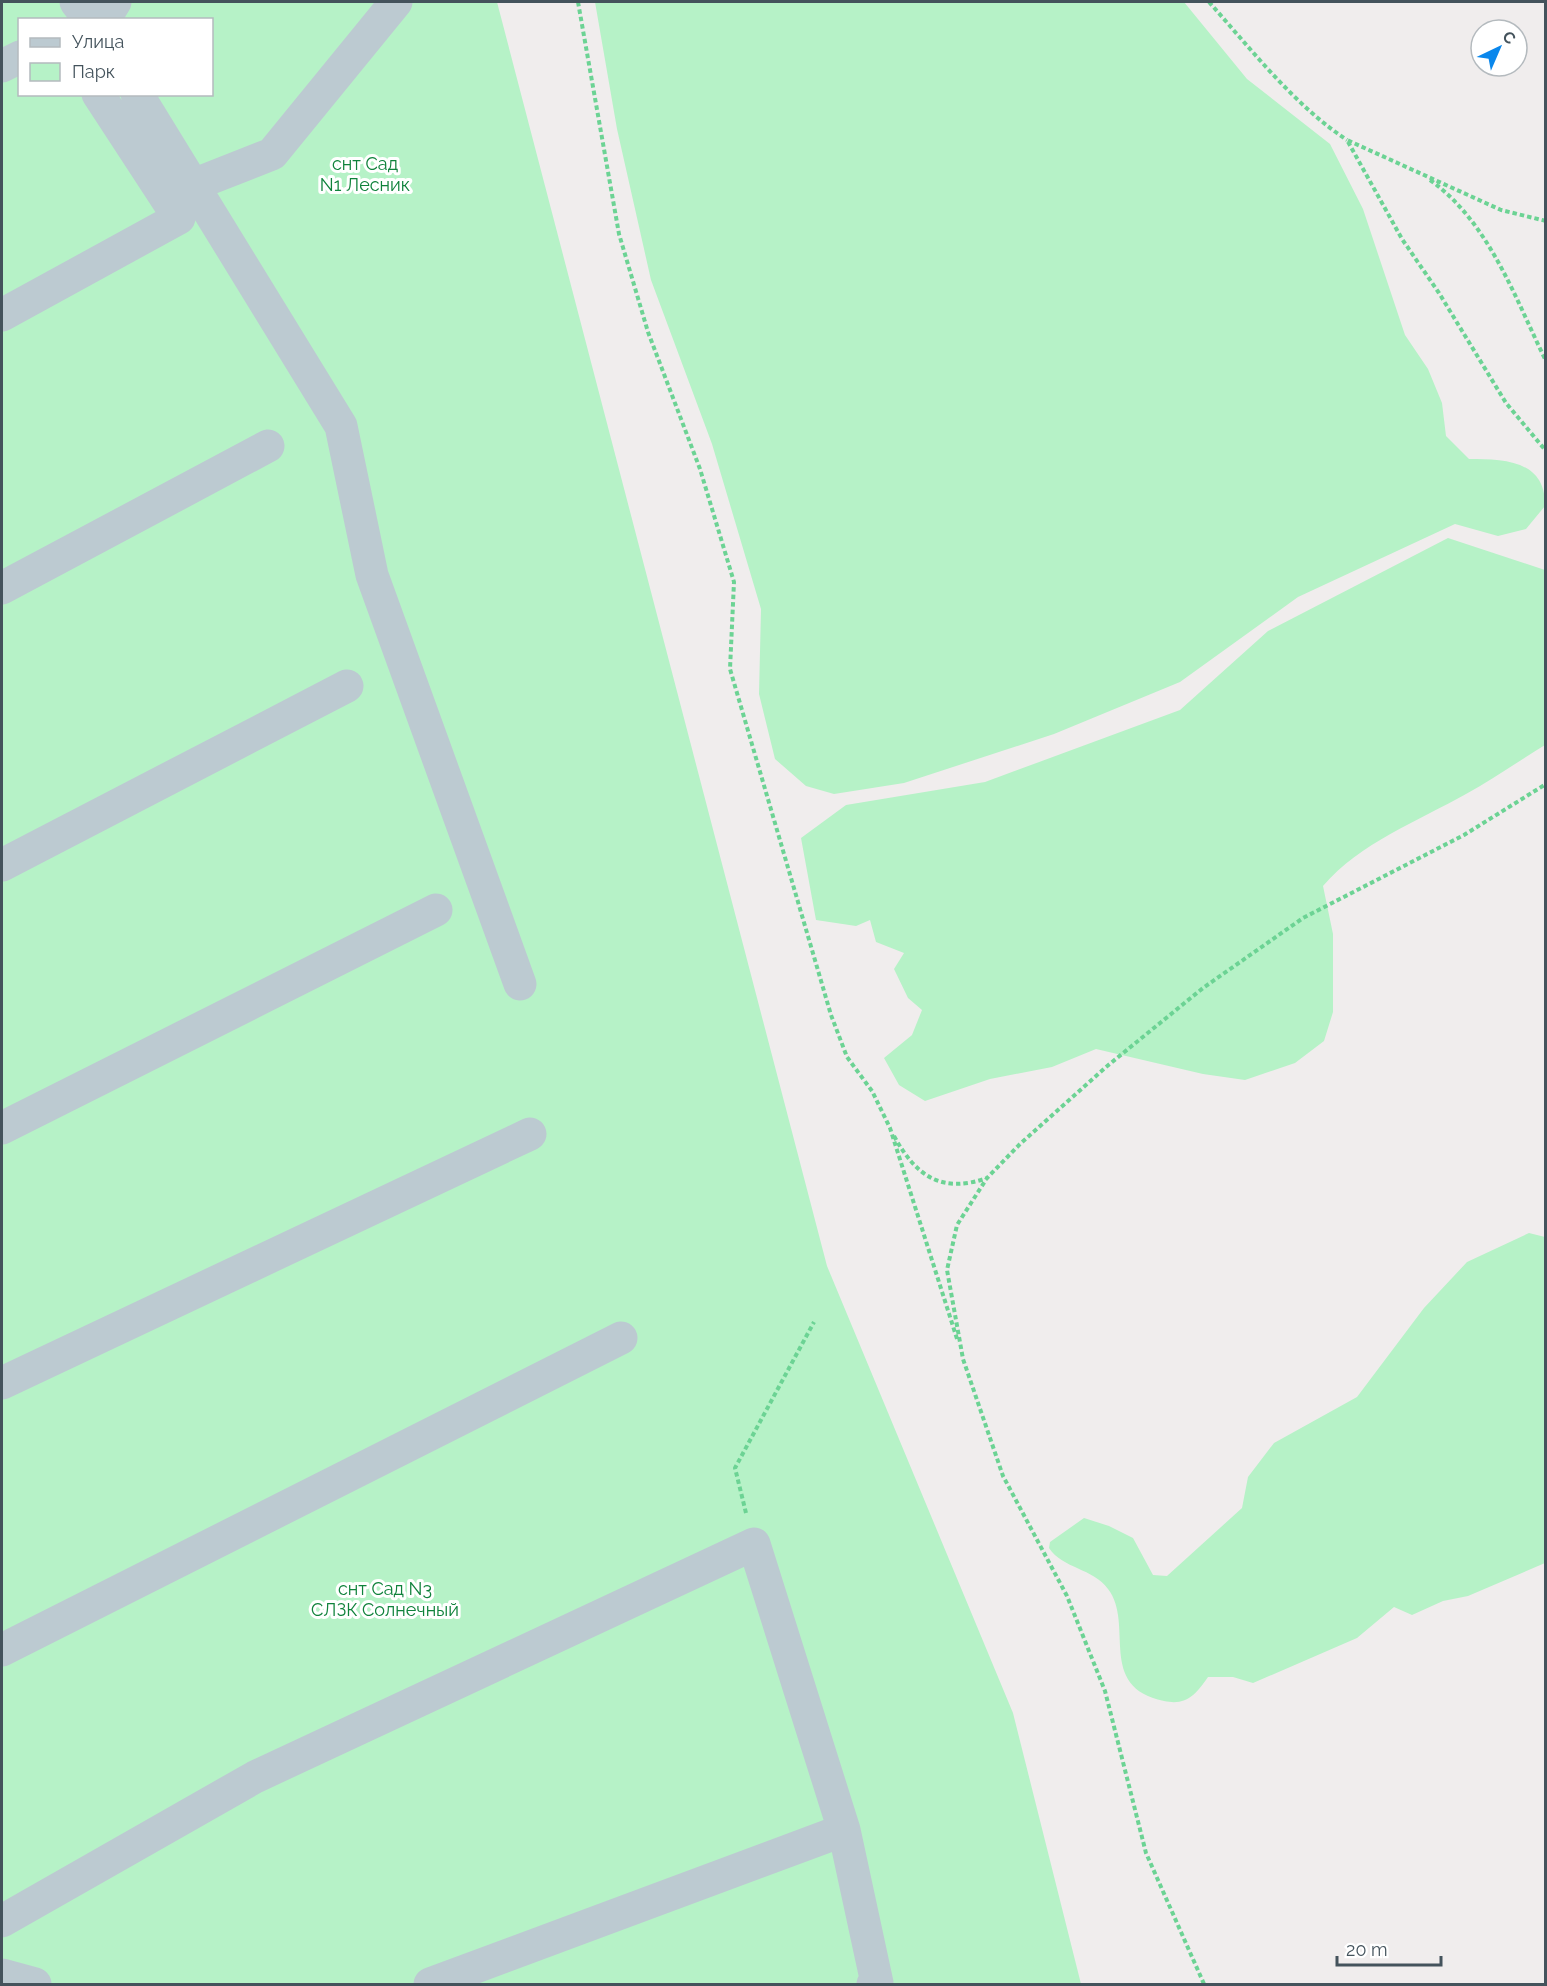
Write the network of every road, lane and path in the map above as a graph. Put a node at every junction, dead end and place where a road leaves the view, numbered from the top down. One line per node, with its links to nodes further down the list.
1 (76, 2): 6 (street)
2 (115, 2): 7 (street)
3 (578, 2): 27 (path)
4 (1209, 2): 12 (path)
5 (396, 3): 14 (street)
6 (88, 18)
7 (105, 18)
8 (18, 58): 9 (street)
9 (2, 66)
10 (99, 96): 16 (street)
11 (138, 96): 14 (street)
12 (1347, 140): 13 (path); 19 (path)
13 (1422, 174): 15 (path); 17 (path)
14 (193, 185): 25 (street)
15 (1545, 221)
16 (2, 315)
17 (1545, 362)
18 (268, 446): 20 (street)
19 (1545, 451)
20 (2, 588)
21 (347, 686): 23 (street)
22 (1545, 784): 29 (path)
23 (2, 865)
24 (436, 910): 26 (street)
25 (520, 984)
26 (2, 1128)
27 (890, 1128): 29 (path); 32 (path)
28 (530, 1134): 33 (street)
29 (987, 1178): 32 (path)
30 (813, 1322): 34 (path)
31 (621, 1338): 35 (street)
32 (963, 1359): 42 (path)
33 (2, 1383)
34 (754, 1544): 36 (street); 37 (street)
35 (2, 1650)
36 (844, 1830): 40 (street); 41 (street)
37 (2, 1921)
38 (2, 1975): 39 (street)
39 (35, 1984)
40 (430, 1984)
41 (873, 1984)
42 (1204, 1984)

